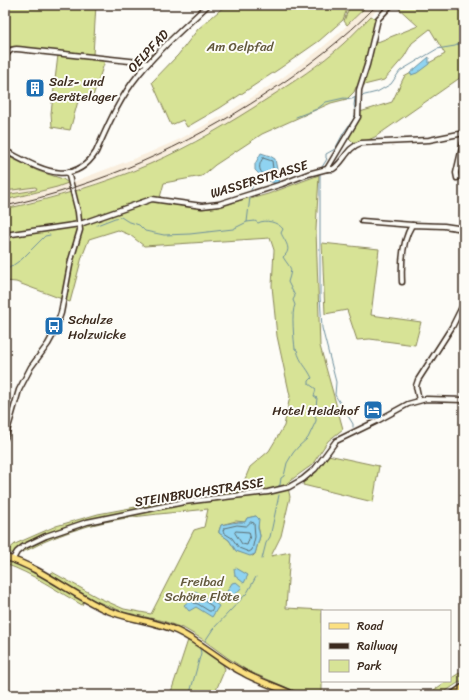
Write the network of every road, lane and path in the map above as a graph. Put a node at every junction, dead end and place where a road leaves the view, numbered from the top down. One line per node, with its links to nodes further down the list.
1 (208, 5): 4 (street, OELPFAD)
2 (391, 5): 8 (street, WASSERSTRASSE)
3 (7, 54): 4 (street)
4 (148, 63): 9 (street, OELPFAD)
5 (464, 133): 8 (street)
6 (464, 139): 10 (street)
7 (5, 151): 9 (street)
8 (329, 169): 12 (street, WASSERSTRASSE)
9 (68, 172): 12 (street)
10 (457, 178)
11 (362, 220): 13 (street)
12 (80, 224): 15 (street, WASSERSTRASSE); 20 (street)
13 (412, 225): 14 (street); 16 (street)
14 (464, 229)
15 (5, 235)
16 (402, 282)
17 (464, 303): 18 (street)
18 (419, 400): 19 (street); 22 (street, STEINBRUCHSTRASSE)
19 (464, 400)
20 (5, 438)
21 (5, 557): 22 (main road)
22 (13, 559): 24 (main road)
23 (464, 687): 25 (highway)
24 (294, 695)
25 (453, 695)

